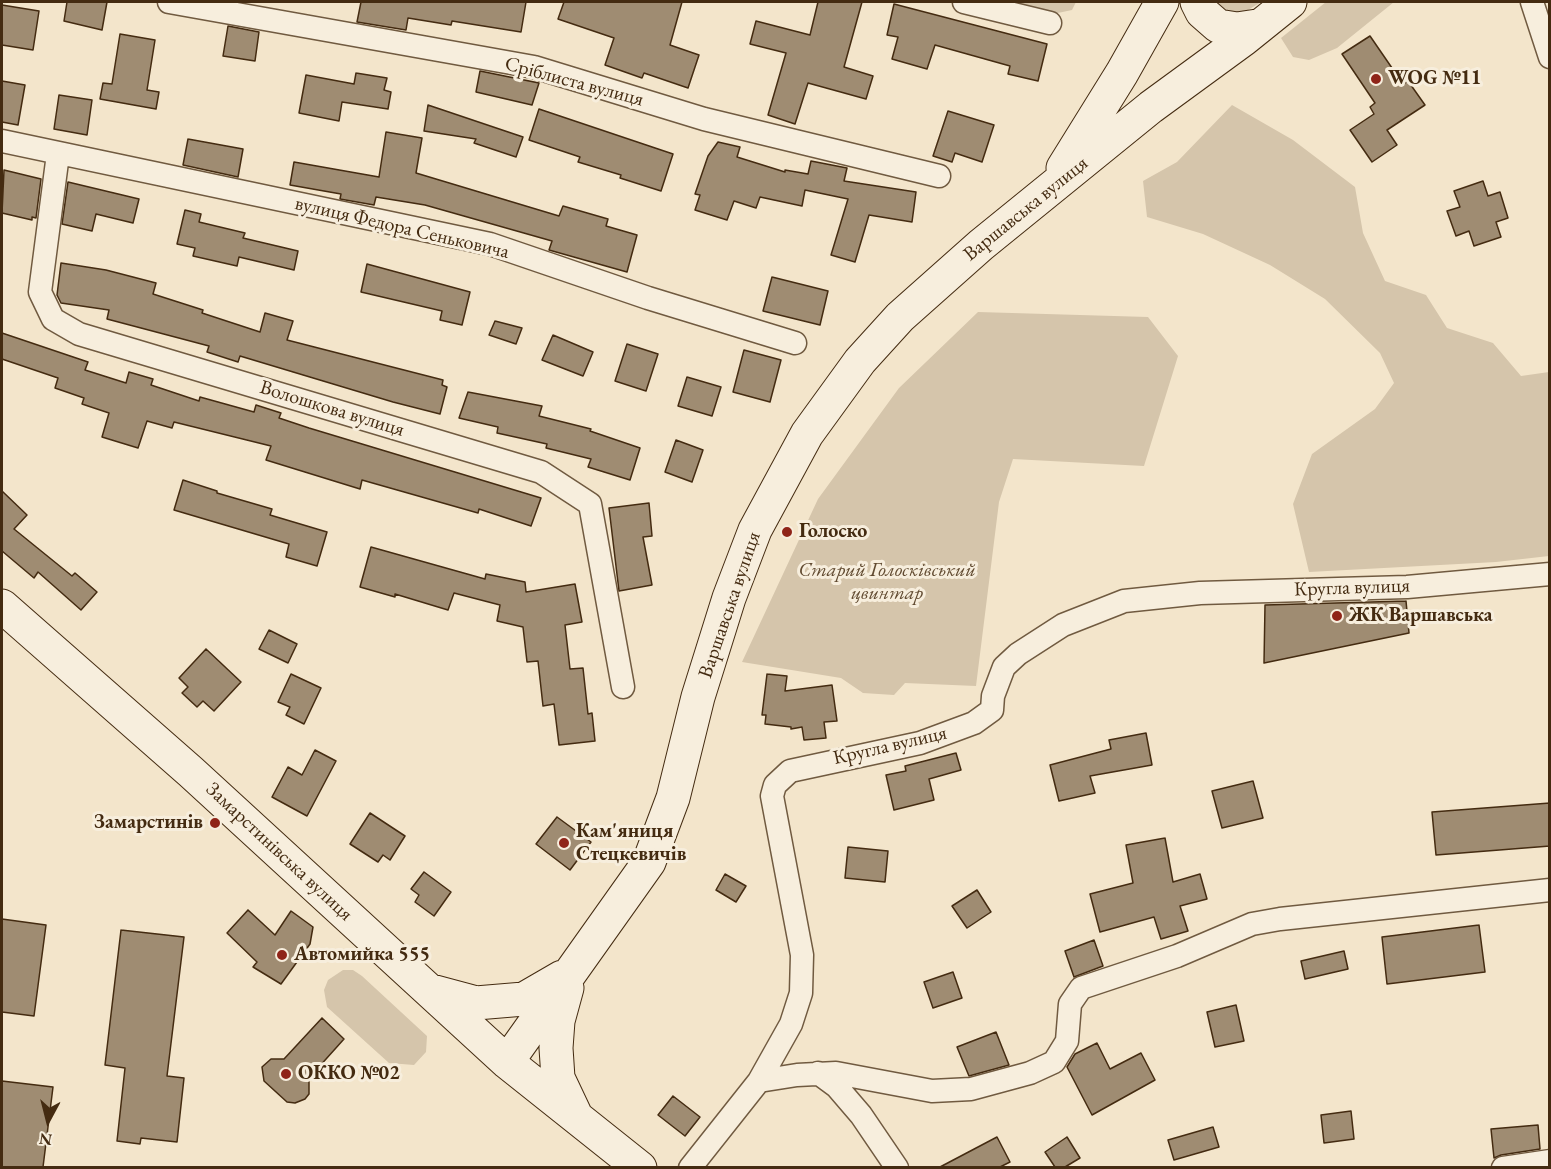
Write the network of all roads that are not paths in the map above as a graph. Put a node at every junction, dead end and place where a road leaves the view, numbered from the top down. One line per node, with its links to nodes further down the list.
1 (169, 2): 12 (street, Сріблиста вулиця)
2 (964, 2): 7 (street)
3 (1162, 2): 13 (main road)
4 (1197, 2): 8 (main road)
5 (1288, 2): 8 (main road, Варшавська вулиця)
6 (1532, 2): 9 (street)
7 (1050, 23)
8 (1257, 26): 13 (main road, Варшавська вулиця)
9 (1550, 57)
10 (2, 141): 11 (street, вулиця Федора Сеньковича)
11 (58, 154): 14 (street, вулиця Федора Сеньковича); 17 (street, Волошкова вулиця)
12 (939, 176)
13 (1049, 190): 19 (main road, Варшавська вулиця)
14 (795, 343)
15 (1550, 574): 23 (street, Кругла вулиця)
16 (2, 606): 20 (main road, Замарстинівська вулиця)
17 (623, 687)
18 (1550, 890): 22 (street)
19 (572, 972): 20 (main road); 21 (main road, Варшавська вулиця); 24 (main road)
20 (430, 991): 21 (main road, Замарстинівська вулиця)
21 (507, 1062): 24 (main road, Замарстинівська вулиця)
22 (818, 1073): 23 (street); 28 (street)
23 (759, 1081): 27 (street, Кругла вулиця)
24 (575, 1115): 26 (main road, Замарстинівська вулиця)
25 (1550, 1161): 29 (street)
26 (640, 1167)
27 (690, 1167)
28 (897, 1167)
29 (1503, 1167)

